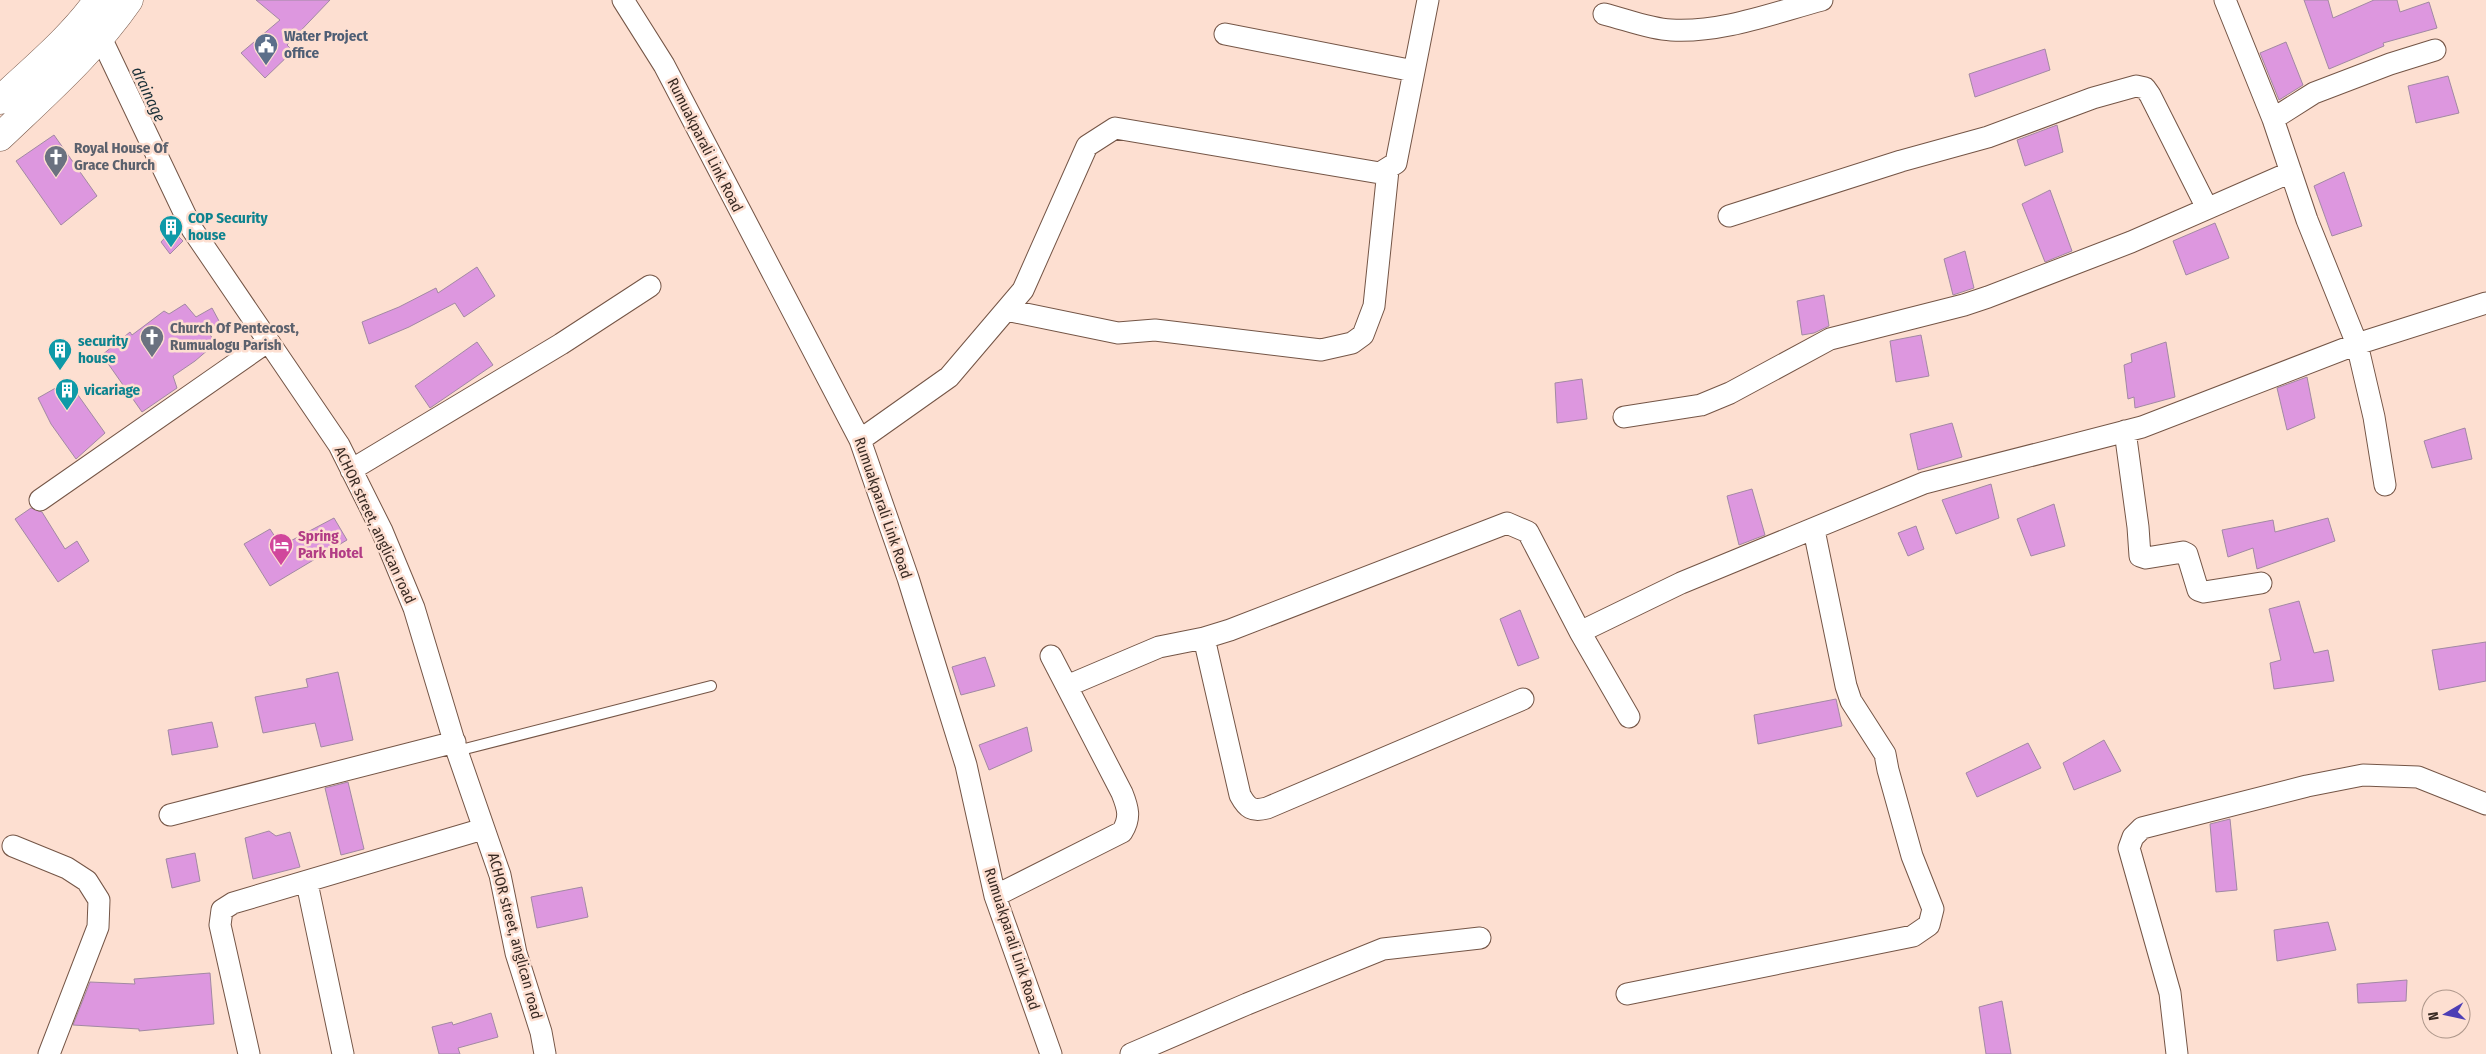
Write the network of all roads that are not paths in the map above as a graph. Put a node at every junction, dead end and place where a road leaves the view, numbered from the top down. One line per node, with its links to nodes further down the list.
1 (129, 0): 7 (main road)
2 (623, 0): 25 (street, Rumuakparali Link Road)
3 (1428, 0): 10 (street)
4 (1822, 0): 6 (street)
5 (2225, 0): 12 (street)
6 (1604, 14)
7 (95, 18): 11 (main road); 13 (main road); 21 (street, ACHOR street, anglican road)
8 (1225, 34): 10 (street)
9 (2435, 50): 12 (street)
10 (1414, 71): 14 (street)
11 (0, 100)
12 (2273, 119): 15 (street)
13 (0, 137)
14 (1388, 170): 20 (street); 20 (street)
15 (2291, 172): 16 (street); 22 (street)
16 (2207, 208): 17 (street); 23 (street)
17 (1729, 216)
18 (650, 286): 26 (street)
19 (2486, 303): 22 (street)
20 (1006, 310): 25 (street)
21 (267, 342): 26 (street, ACHOR street, anglican road); 28 (street)
22 (2357, 344): 24 (street); 27 (street)
23 (1624, 417)
24 (2124, 431): 29 (street); 30 (street)
25 (860, 440): 44 (street, Rumuakparali Link Road)
26 (351, 470): 38 (street, ACHOR street, anglican road)
27 (2385, 485)
28 (40, 500)
29 (1814, 530): 31 (street); 46 (street)
30 (2261, 582)
31 (1580, 632): 32 (street); 37 (street)
32 (1204, 638): 35 (street); 36 (street)
33 (1051, 656): 35 (street)
34 (711, 686): 38 (lane)
35 (1067, 686): 44 (street)
36 (1523, 699)
37 (1629, 717)
38 (456, 746): 40 (street); 41 (street, ACHOR street, anglican road)
39 (2486, 804): 53 (street)
40 (170, 816)
41 (484, 829): 43 (street); 50 (street, ACHOR street, anglican road)
42 (13, 846): 47 (street)
43 (307, 883): 48 (street); 49 (street)
44 (995, 896): 51 (street, Rumuakparali Link Road)
45 (1480, 938): 52 (street)
46 (1627, 994)
47 (49, 1054)
48 (249, 1054)
49 (343, 1054)
50 (545, 1054)
51 (1051, 1054)
52 (1131, 1054)
53 (2177, 1054)

